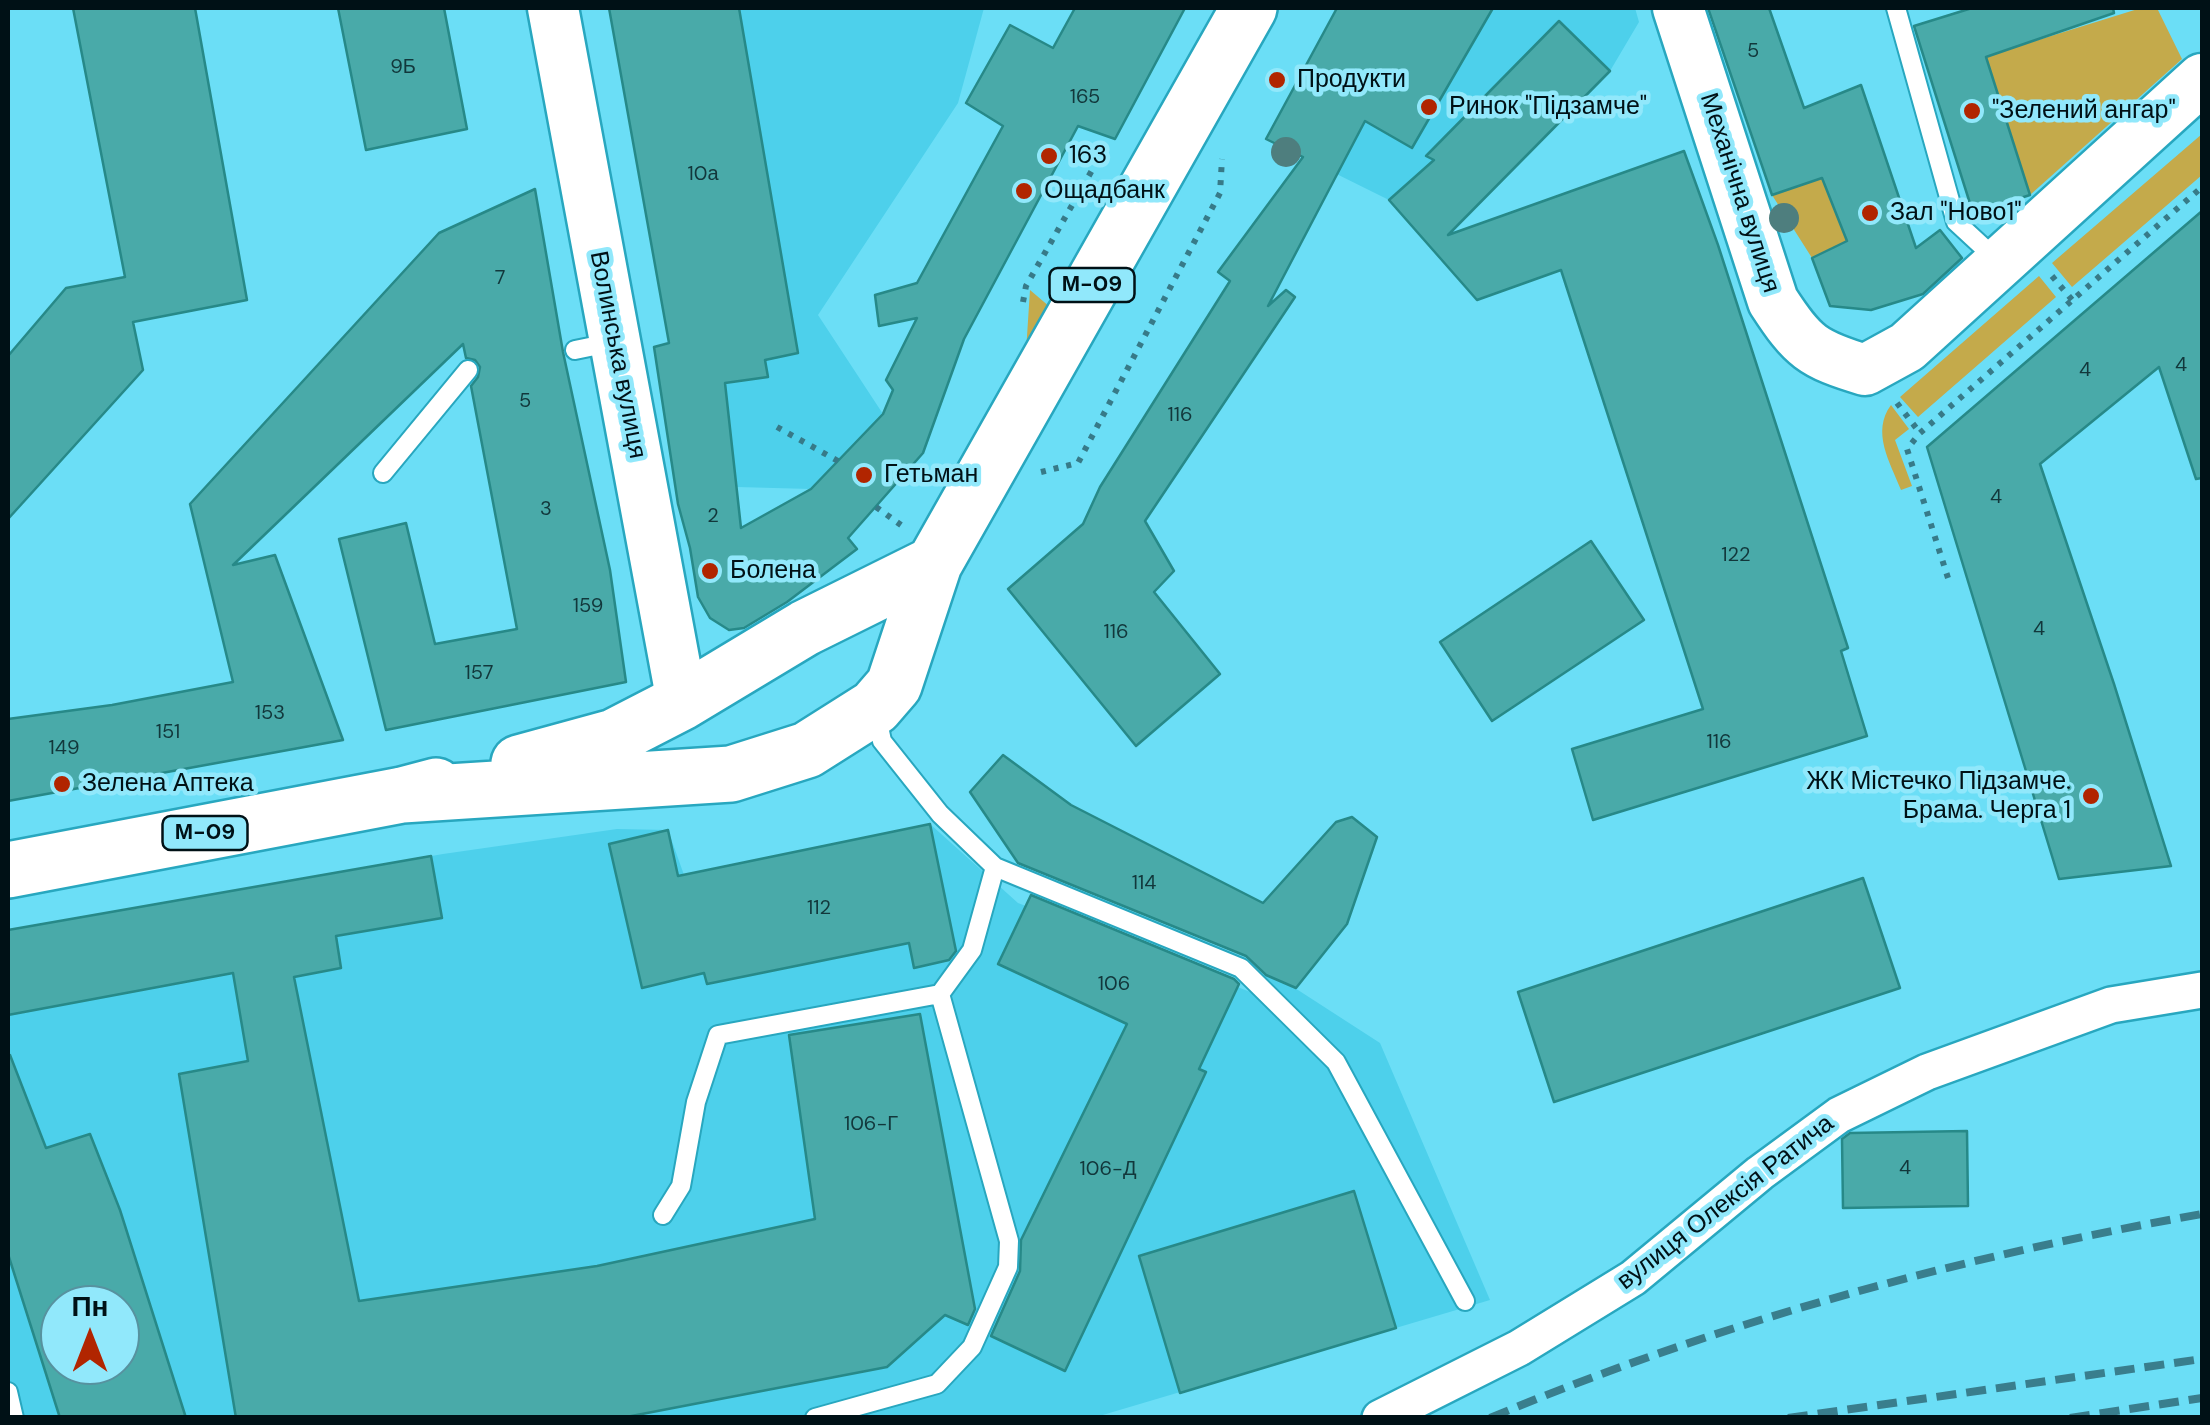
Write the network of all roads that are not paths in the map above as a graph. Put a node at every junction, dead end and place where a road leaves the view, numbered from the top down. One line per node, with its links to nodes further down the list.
1 (552, 8): 12 (street, Волинська вулиця)
2 (1250, 8): 9 (main road, М-09)
3 (1678, 8): 6 (street, Механічна вулиця)
4 (1896, 8): 6 (lane)
5 (2202, 79): 6 (street)
6 (2021, 263)
7 (468, 370): 8 (lane)
8 (383, 473)
9 (934, 564): 10 (main road, М-09); 11 (main road, М-09)
10 (805, 628): 11 (main road); 12 (main road, М-09)
11 (885, 696): 13 (main road, М-09); 16 (lane)
12 (682, 702): 13 (main road); 14 (main road, М-09)
13 (731, 774): 14 (main road, М-09)
14 (402, 795): 15 (main road, М-09)
15 (22, 864)
16 (995, 867): 18 (lane); 20 (lane)
17 (2202, 990): 24 (street, вулиця Олексія Ратича)
18 (940, 994): 19 (lane); 23 (lane)
19 (663, 1215)
20 (1464, 1301)
21 (8, 1392): 22 (lane)
22 (14, 1418)
23 (815, 1418)
24 (1380, 1418)

